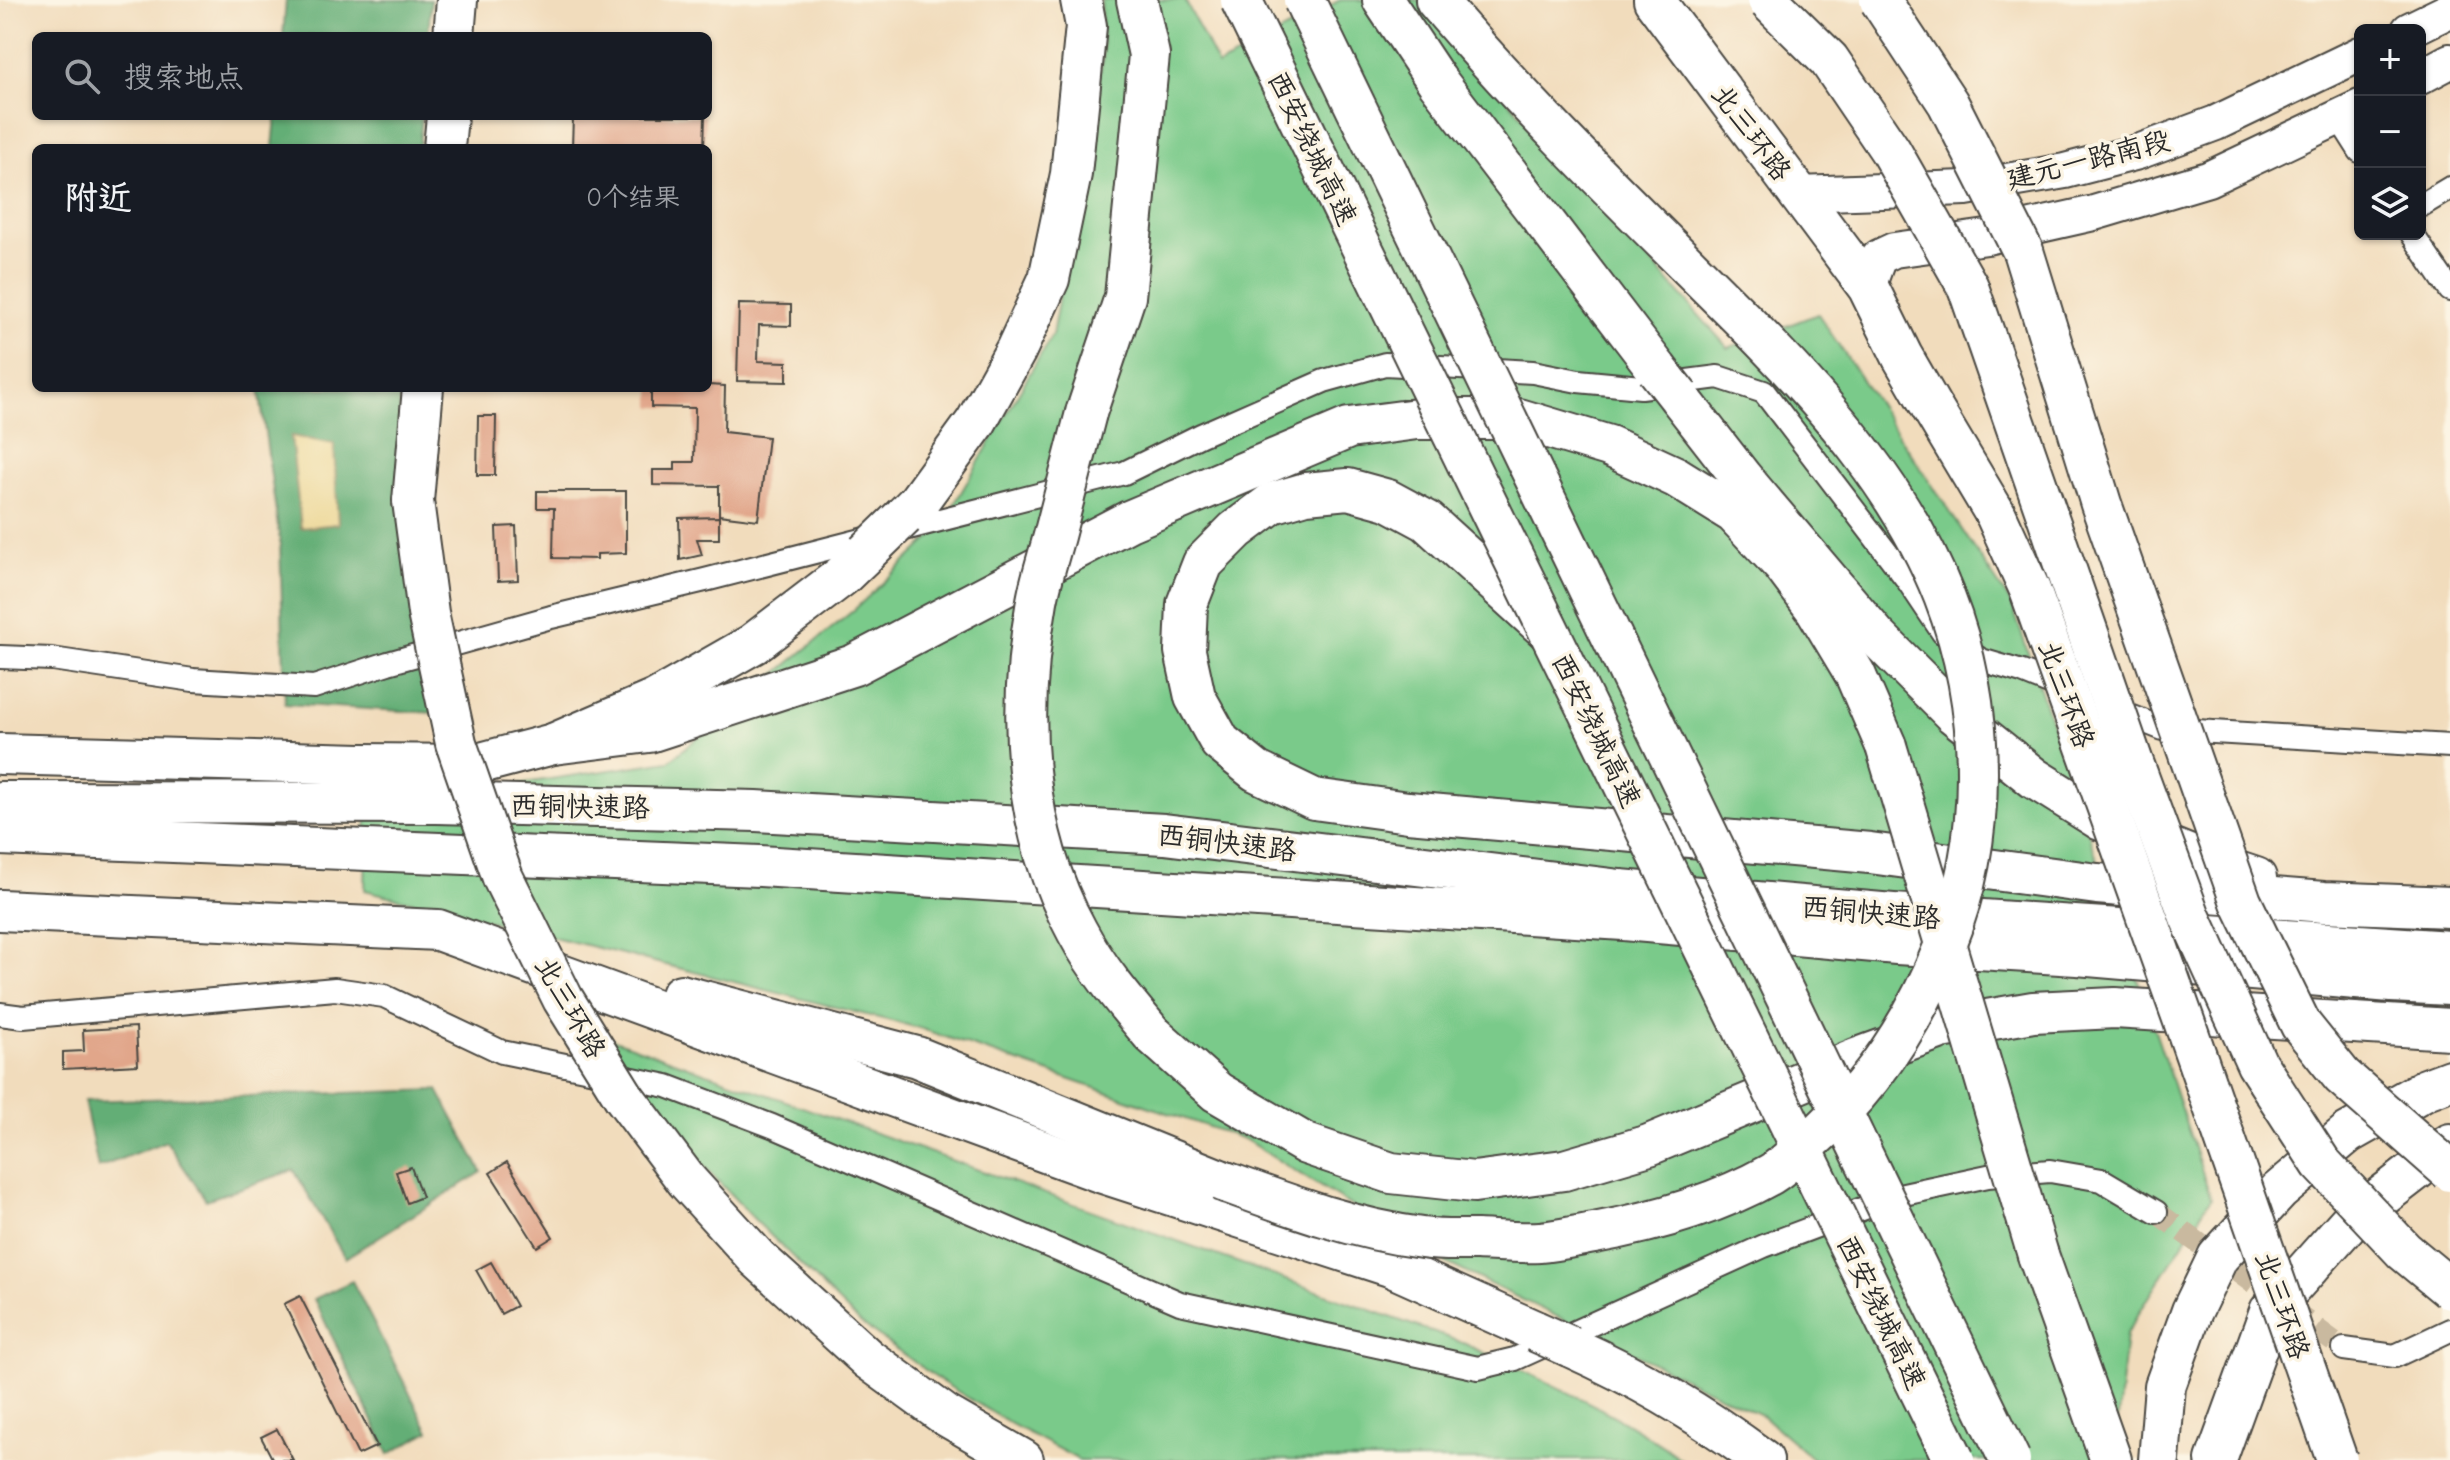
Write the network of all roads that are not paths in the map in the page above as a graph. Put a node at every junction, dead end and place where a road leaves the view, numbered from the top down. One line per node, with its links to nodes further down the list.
1 (457, 0): 13 (highway)
2 (1081, 0): 31 (highway, bridge)
3 (1137, 0): 43 (highway, bridge)
4 (1241, 0): 29 (highway, 西安绕城高速, bridge)
5 (1304, 0): 54 (highway, 西安绕城高速, bridge)
6 (1383, 0): 36 (highway)
7 (1436, 0): 39 (highway, bridge)
8 (1654, 0): 22 (highway, 北三环路)
9 (1768, 0): 48 (highway, bridge)
10 (1880, 0): 46 (highway, bridge)
11 (2450, 10): 12 (main road)
12 (2421, 24)
13 (454, 32)
14 (2354, 57): 20 (main road, 建元一路南段)
15 (2450, 61): 16 (main road)
16 (2426, 74)
17 (2350, 113): 25 (main road, 建元一路南段)
18 (447, 120): 19 (highway)
19 (444, 144)
20 (1966, 188): 22 (main road, 建元一路南段); 25 (main road)
21 (2450, 188): 23 (street)
22 (1798, 194): 26 (highway, 北三环路)
23 (2426, 202)
24 (2416, 240): 27 (street)
25 (1954, 241): 26 (main road, 建元一路南段)
26 (1868, 287): 58 (highway, 北三环路, bridge)
27 (2450, 290)
28 (423, 392): 51 (highway, 北三环路, bridge)
29 (1549, 632): 36 (highway); 53 (highway, 西安绕城高速, bridge)
30 (0, 657): 32 (street)
31 (553, 744): 33 (highway); 55 (highway, bridge)
32 (2450, 746)
33 (0, 754)
34 (0, 802): 40 (highway, 西铜快速路)
35 (0, 835): 41 (highway, 西铜快速路)
36 (2324, 902): 37 (highway)
37 (2450, 907)
38 (0, 910): 39 (highway)
39 (438, 930): 52 (highway, bridge)
40 (2450, 951)
41 (2450, 985)
42 (0, 1014): 47 (street)
43 (2450, 1029)
44 (2450, 1080): 56 (highway)
45 (2450, 1144): 57 (highway)
46 (2450, 1171)
47 (2156, 1212)
48 (2450, 1289)
49 (2450, 1330): 50 (street)
50 (2344, 1349)
51 (1023, 1460)
52 (1763, 1460)
53 (1954, 1460)
54 (2010, 1460)
55 (2111, 1460)
56 (2159, 1460)
57 (2216, 1460)
58 (2337, 1460)

